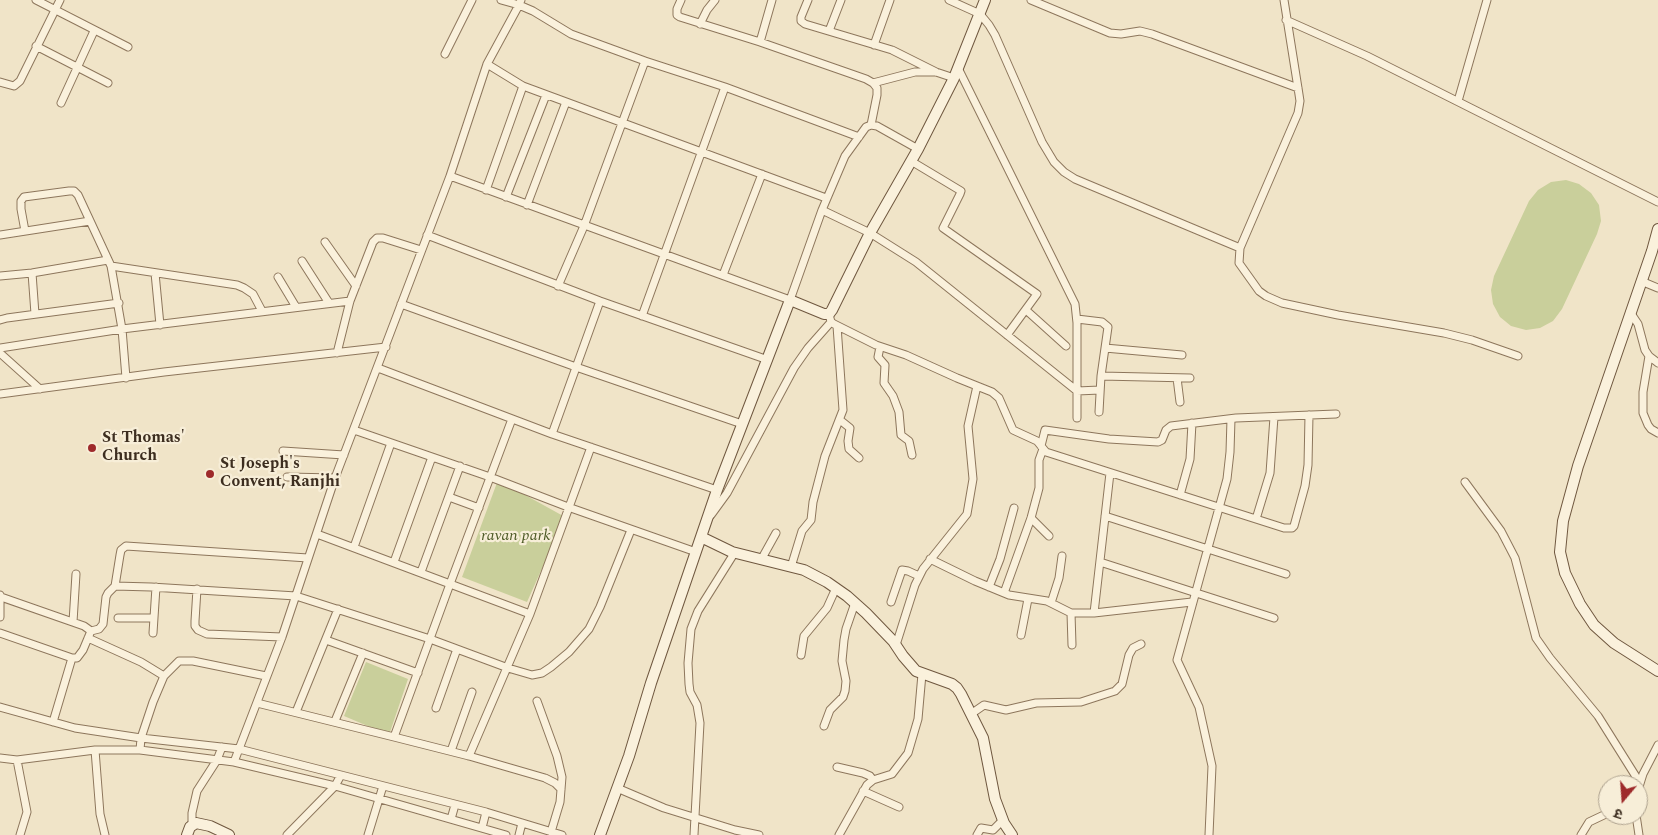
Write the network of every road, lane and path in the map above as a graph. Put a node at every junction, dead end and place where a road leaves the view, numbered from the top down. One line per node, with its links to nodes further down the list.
1 (36, 0): 17 (street)
2 (60, 0): 17 (street)
3 (472, 0): 27 (street)
4 (501, 0): 16 (street)
5 (681, 0): 20 (street)
6 (715, 0): 20 (street)
7 (772, 0): 23 (street)
8 (808, 0): 22 (street)
9 (841, 0): 22 (street)
10 (890, 0): 24 (street)
11 (949, 0): 18 (street)
12 (985, 0): 18 (street)
13 (1031, 0): 38 (street)
14 (1284, 0): 19 (street)
15 (1488, 0): 40 (street)
16 (520, 3): 28 (street); 29 (street)
17 (56, 9): 21 (street); 25 (street)
18 (980, 14): 32 (street); 65 (street)
19 (1286, 20): 38 (street); 40 (street)
20 (700, 24): 23 (street)
21 (94, 31): 26 (street); 30 (street)
22 (829, 31): 24 (street)
23 (760, 42): 35 (street)
24 (874, 44): 31 (street)
25 (36, 46): 30 (street); 33 (street)
26 (128, 47)
27 (445, 54)
28 (645, 61): 37 (street); 43 (street)
29 (487, 64): 36 (street); 50 (street)
30 (78, 68): 34 (street); 42 (street)
31 (936, 72): 32 (street); 35 (street)
32 (956, 73): 46 (street); 91 (street)
33 (0, 82)
34 (108, 83)
35 (873, 83): 44 (street)
36 (523, 86): 39 (street); 51 (street)
37 (725, 87): 45 (street); 47 (street)
38 (1298, 88): 65 (street)
39 (546, 95): 41 (street); 52 (street)
40 (1458, 101): 54 (street)
41 (566, 102): 43 (street); 55 (street)
42 (61, 103)
43 (622, 123): 47 (street); 58 (street)
44 (871, 125): 45 (street); 46 (street)
45 (859, 137): 53 (street)
46 (918, 149): 48 (street)
47 (702, 152): 49 (street); 67 (street)
48 (911, 161): 61 (street); 86 (street)
49 (762, 174): 53 (street); 72 (street)
50 (450, 176): 51 (street); 63 (street)
51 (486, 190): 52 (street)
52 (506, 197): 55 (street)
53 (826, 198): 56 (street)
54 (1658, 202)
55 (527, 205): 58 (street)
56 (822, 210): 61 (street); 79 (street)
57 (90, 221): 60 (street); 60 (street); 69 (street)
58 (584, 226): 67 (street); 77 (street)
59 (1658, 229): 75 (street)
60 (25, 231): 62 (street)
61 (870, 233): 93 (street); 96 (street)
62 (0, 235)
63 (427, 235): 66 (street); 77 (street)
64 (326, 242): 76 (street)
65 (1240, 248): 105 (street)
66 (421, 250): 76 (street); 84 (street)
67 (664, 255): 72 (street); 90 (street)
68 (302, 261): 82 (street)
69 (110, 263): 70 (street); 71 (street); 83 (street)
70 (155, 273): 87 (street); 94 (street)
71 (32, 274): 73 (street); 89 (street)
72 (723, 275): 79 (street)
73 (0, 276)
74 (278, 277): 85 (street)
75 (1641, 281): 78 (street); 88 (street)
76 (356, 286): 80 (street)
77 (558, 286): 81 (street)
78 (1658, 288)
79 (790, 300): 93 (street); 107 (street)
80 (350, 301): 82 (street); 103 (street)
81 (600, 301): 90 (street); 109 (street)
82 (329, 303): 85 (street)
83 (118, 304): 89 (street); 95 (street)
84 (401, 304): 98 (street); 109 (street)
85 (296, 306): 87 (street)
86 (1026, 310): 96 (street); 97 (street)
87 (262, 311): 94 (street)
88 (1630, 312): 106 (street); 218 (street)
89 (36, 314): 92 (street)
90 (642, 316): 107 (street)
91 (1077, 319): 101 (street); 118 (street)
92 (0, 320)
93 (833, 321): 99 (street); 128 (street); 158 (street)
94 (160, 325): 95 (street)
95 (122, 329): 100 (street); 112 (street)
96 (1007, 335): 118 (street)
97 (1066, 346)
98 (386, 347): 103 (street); 110 (street)
99 (880, 347): 115 (street); 139 (street)
100 (0, 348)
101 (1105, 348): 104 (street); 111 (street)
102 (0, 353): 116 (street)
103 (336, 353): 112 (street)
104 (1182, 355)
105 (1518, 356)
106 (1649, 356): 108 (street); 132 (street)
107 (768, 360): 129 (street)
108 (1658, 363)
109 (576, 367): 129 (street); 133 (street)
110 (378, 368): 126 (street); 131 (street)
111 (1101, 376): 113 (street); 117 (street)
112 (126, 378): 116 (street)
113 (1178, 378): 114 (street); 120 (street)
114 (1190, 378)
115 (977, 386): 136 (street); 170 (street)
116 (40, 389): 119 (street)
117 (1100, 390): 118 (street); 121 (street)
118 (1077, 391): 125 (street)
119 (0, 394)
120 (1180, 402)
121 (1099, 412)
122 (1336, 414): 123 (street)
123 (1309, 415): 124 (street); 157 (street)
124 (1274, 417): 127 (street); 157 (street)
125 (1077, 418)
126 (512, 419): 133 (street); 145 (street)
127 (1231, 419): 130 (street); 152 (street)
128 (840, 420): 141 (street); 174 (street)
129 (742, 424): 148 (street)
130 (1192, 424): 136 (street); 149 (street)
131 (354, 430): 134 (street); 138 (street)
132 (1658, 433)
133 (552, 434): 135 (street)
134 (391, 442): 140 (street); 164 (street)
135 (591, 447): 148 (street); 151 (street)
136 (1042, 447): 143 (street); 156 (street)
137 (283, 451): 138 (street)
138 (344, 455): 146 (street)
139 (912, 455)
140 (432, 457): 142 (street); 172 (street)
141 (859, 458)
142 (460, 466): 145 (street); 150 (street)
143 (1110, 473): 149 (street); 155 (street)
144 (287, 476): 146 (street)
145 (490, 477): 151 (street); 153 (street)
146 (336, 478): 161 (street)
147 (1466, 482): 248 (street)
148 (717, 490): 158 (street)
149 (1180, 495): 152 (street)
150 (449, 497): 153 (street); 175 (street)
151 (568, 507): 159 (street); 197 (street)
152 (1219, 507): 157 (street); 165 (street)
153 (479, 508): 179 (street)
154 (1014, 508): 182 (street)
155 (1105, 516): 165 (street); 173 (street)
156 (1031, 518): 162 (street); 186 (street)
157 (1256, 519)
158 (707, 521): 163 (street)
159 (631, 530): 166 (street); 217 (street)
160 (776, 532): 171 (street)
161 (317, 534): 164 (street); 169 (street)
162 (1049, 536)
163 (701, 537): 166 (street); 167 (street)
164 (354, 547): 172 (street)
165 (1208, 549): 177 (street); 185 (street)
166 (696, 552): 253 (street)
167 (735, 552): 171 (street); 262 (street)
168 (1062, 556): 193 (street)
169 (308, 558): 180 (street); 188 (street)
170 (930, 559): 178 (street); 182 (street)
171 (761, 560): 174 (street)
172 (394, 562): 175 (street)
173 (1100, 562): 185 (street); 196 (street)
174 (791, 567): 183 (street)
175 (421, 572): 179 (street)
176 (76, 574): 202 (street)
177 (1286, 574)
178 (919, 576): 190 (street); 212 (street)
179 (450, 584): 197 (street); 208 (street)
180 (115, 586): 181 (street); 206 (street)
181 (156, 587): 184 (street); 200 (street)
182 (989, 587): 186 (street)
183 (836, 588): 192 (street); 215 (street)
184 (197, 589): 188 (street); 207 (street)
185 (1195, 592): 191 (street); 201 (street)
186 (1004, 593): 189 (street)
187 (0, 595): 198 (street); 202 (street)
188 (296, 596): 194 (street); 207 (street)
189 (1028, 599): 193 (street); 205 (street)
190 (891, 602)
191 (1192, 602): 196 (street); 286 (street)
192 (856, 603): 212 (street); 232 (street)
193 (1051, 603): 195 (street)
194 (338, 609): 208 (street); 209 (street)
195 (1071, 613): 196 (street); 210 (street)
196 (1094, 613)
197 (530, 614): 217 (street)
198 (0, 617)
199 (118, 618): 200 (street)
200 (154, 618): 204 (street)
201 (1274, 618)
202 (73, 622): 206 (street)
203 (0, 633): 216 (street)
204 (153, 634)
205 (1021, 634)
206 (90, 635): 216 (street); 221 (street)
207 (282, 637): 222 (street)
208 (430, 639): 213 (street); 219 (street)
209 (326, 640): 214 (street); 228 (street)
210 (1072, 644)
211 (1141, 644): 229 (street)
212 (896, 645): 220 (street)
213 (458, 649): 217 (street); 227 (street)
214 (363, 653): 219 (street); 230 (street)
215 (802, 656)
216 (72, 658): 231 (street)
217 (508, 668): 241 (street)
218 (1658, 671)
219 (418, 673): 233 (street)
220 (922, 674): 229 (street); 250 (street)
221 (164, 676): 222 (street); 234 (street)
222 (266, 676): 225 (street)
223 (472, 692): 240 (street)
224 (537, 701): 254 (street)
225 (257, 703): 228 (street); 237 (street)
226 (0, 707): 231 (street)
227 (436, 708)
228 (296, 712): 230 (street)
229 (971, 714): 265 (street)
230 (335, 721): 233 (street)
231 (53, 722): 234 (street)
232 (824, 726)
233 (394, 736): 240 (street)
234 (141, 738): 236 (street); 239 (street)
235 (1658, 745): 249 (street)
236 (222, 747): 237 (street); 244 (street)
237 (239, 749): 245 (street); 247 (street)
238 (95, 750): 239 (street); 243 (street); 272 (street)
239 (140, 750): 244 (street)
240 (451, 751): 241 (street)
241 (469, 756): 254 (street)
242 (0, 758): 243 (street)
243 (17, 760): 271 (street)
244 (217, 760): 245 (street); 267 (street)
245 (234, 762): 251 (street)
246 (837, 767): 250 (street)
247 (341, 775): 251 (street); 252 (street)
248 (1632, 775)
249 (1644, 775)
250 (873, 780): 255 (street)
251 (335, 786): 257 (street); 275 (street)
252 (383, 786): 256 (street); 257 (street)
253 (617, 788): 262 (street); 280 (street)
254 (561, 789): 269 (street)
255 (863, 791): 259 (street); 283 (street)
256 (424, 796): 258 (street); 260 (street)
257 (380, 799): 260 (street); 276 (street)
258 (455, 805): 261 (street); 264 (street)
259 (899, 807)
260 (420, 810): 264 (street)
261 (486, 812): 266 (street); 268 (street)
262 (695, 817): 270 (street); 281 (street)
263 (1598, 818): 287 (street)
264 (451, 820): 268 (street)
265 (1003, 820): 284 (street); 285 (street)
266 (522, 823): 269 (street); 278 (street)
267 (192, 824): 273 (street); 274 (street)
268 (482, 828): 277 (street)
269 (551, 832): 279 (street)
270 (735, 832): 282 (street)
271 (20, 835)
272 (105, 835)
273 (187, 835)
274 (230, 835)
275 (287, 835)
276 (368, 835)
277 (506, 835)
278 (519, 835)
279 (562, 835)
280 (600, 835)
281 (694, 835)
282 (758, 835)
283 (839, 835)
284 (977, 835)
285 (1012, 835)
286 (1209, 835)
287 (1581, 835)

